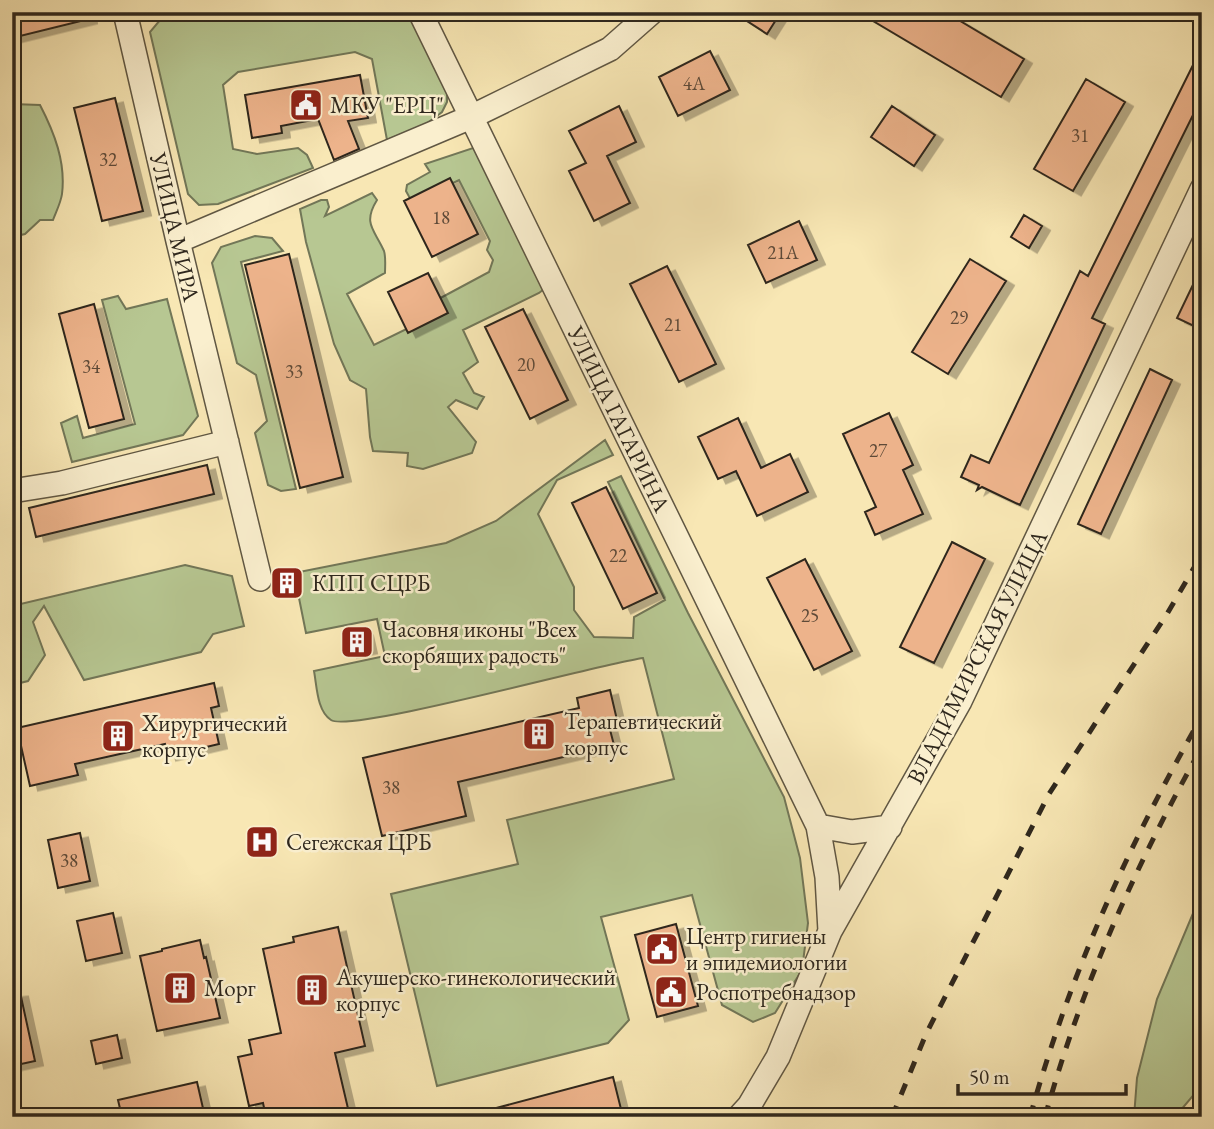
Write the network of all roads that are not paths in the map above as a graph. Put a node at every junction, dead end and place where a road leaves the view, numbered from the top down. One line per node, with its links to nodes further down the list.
1 (125, 12): 6 (street, УЛИЦА МИРА)
2 (420, 12): 4 (street, УЛИЦА ГАГАРИНА)
3 (652, 12): 4 (street)
4 (471, 117): 6 (street); 10 (street, УЛИЦА ГАГАРИНА)
5 (1202, 189): 11 (street, ВЛАДИМИРСКАЯ УЛИЦА)
6 (178, 241): 7 (street, УЛИЦА МИРА)
7 (227, 442): 8 (street); 9 (street, УЛИЦА МИРА)
8 (12, 491)
9 (260, 579)
10 (818, 826): 11 (street); 12 (street, УЛИЦА ГАГАРИНА)
11 (890, 827): 12 (street, ВЛАДИМИРСКАЯ УЛИЦА)
12 (830, 931): 13 (street, ВЛАДИМИРСКАЯ УЛИЦА)
13 (739, 1117)

